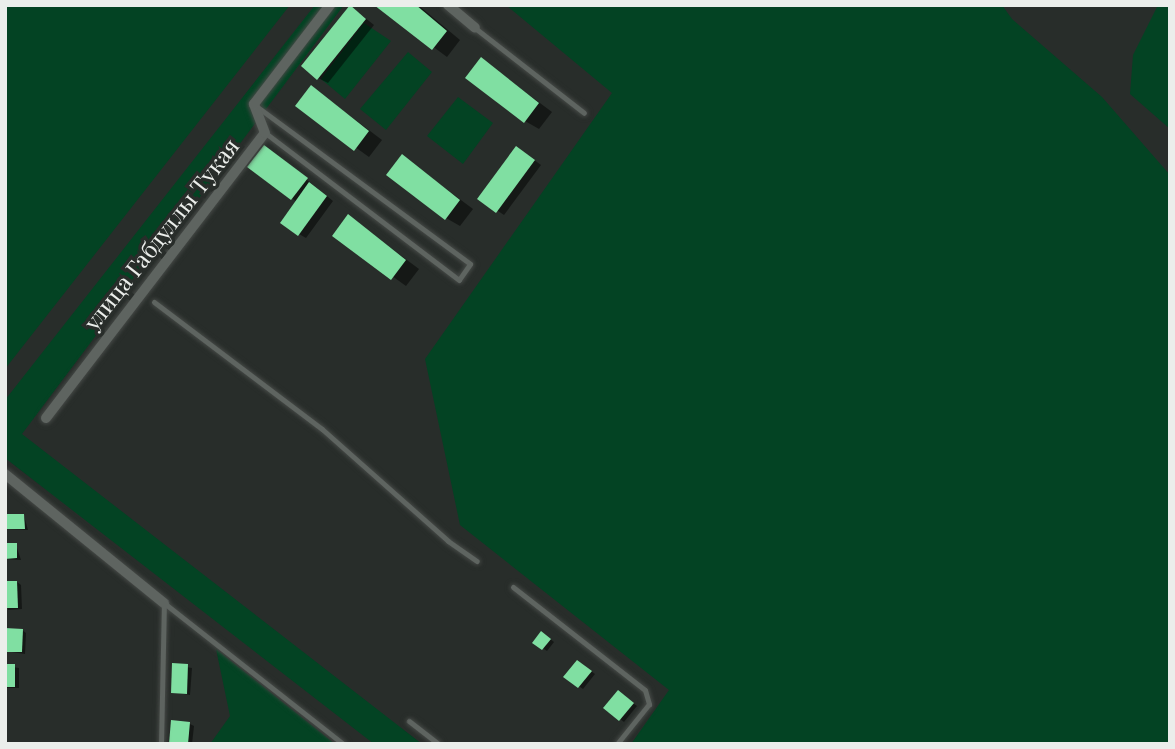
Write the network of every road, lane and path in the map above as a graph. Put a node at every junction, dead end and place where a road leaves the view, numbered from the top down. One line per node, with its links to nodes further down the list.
1 (330, 5): 4 (street)
2 (448, 5): 3 (street)
3 (475, 28): 5 (lane)
4 (254, 104): 6 (street, улица Габдуллы Тукая); 6 (lane)
5 (584, 113)
6 (265, 134): 8 (street, улица Габдуллы Тукая)
7 (154, 302): 10 (lane)
8 (46, 418)
9 (5, 474): 12 (street)
10 (477, 561)
11 (513, 587): 17 (lane)
12 (164, 603): 14 (lane); 15 (lane)
13 (409, 721): 16 (lane)
14 (161, 744)
15 (344, 744)
16 (438, 744)
17 (617, 744)

